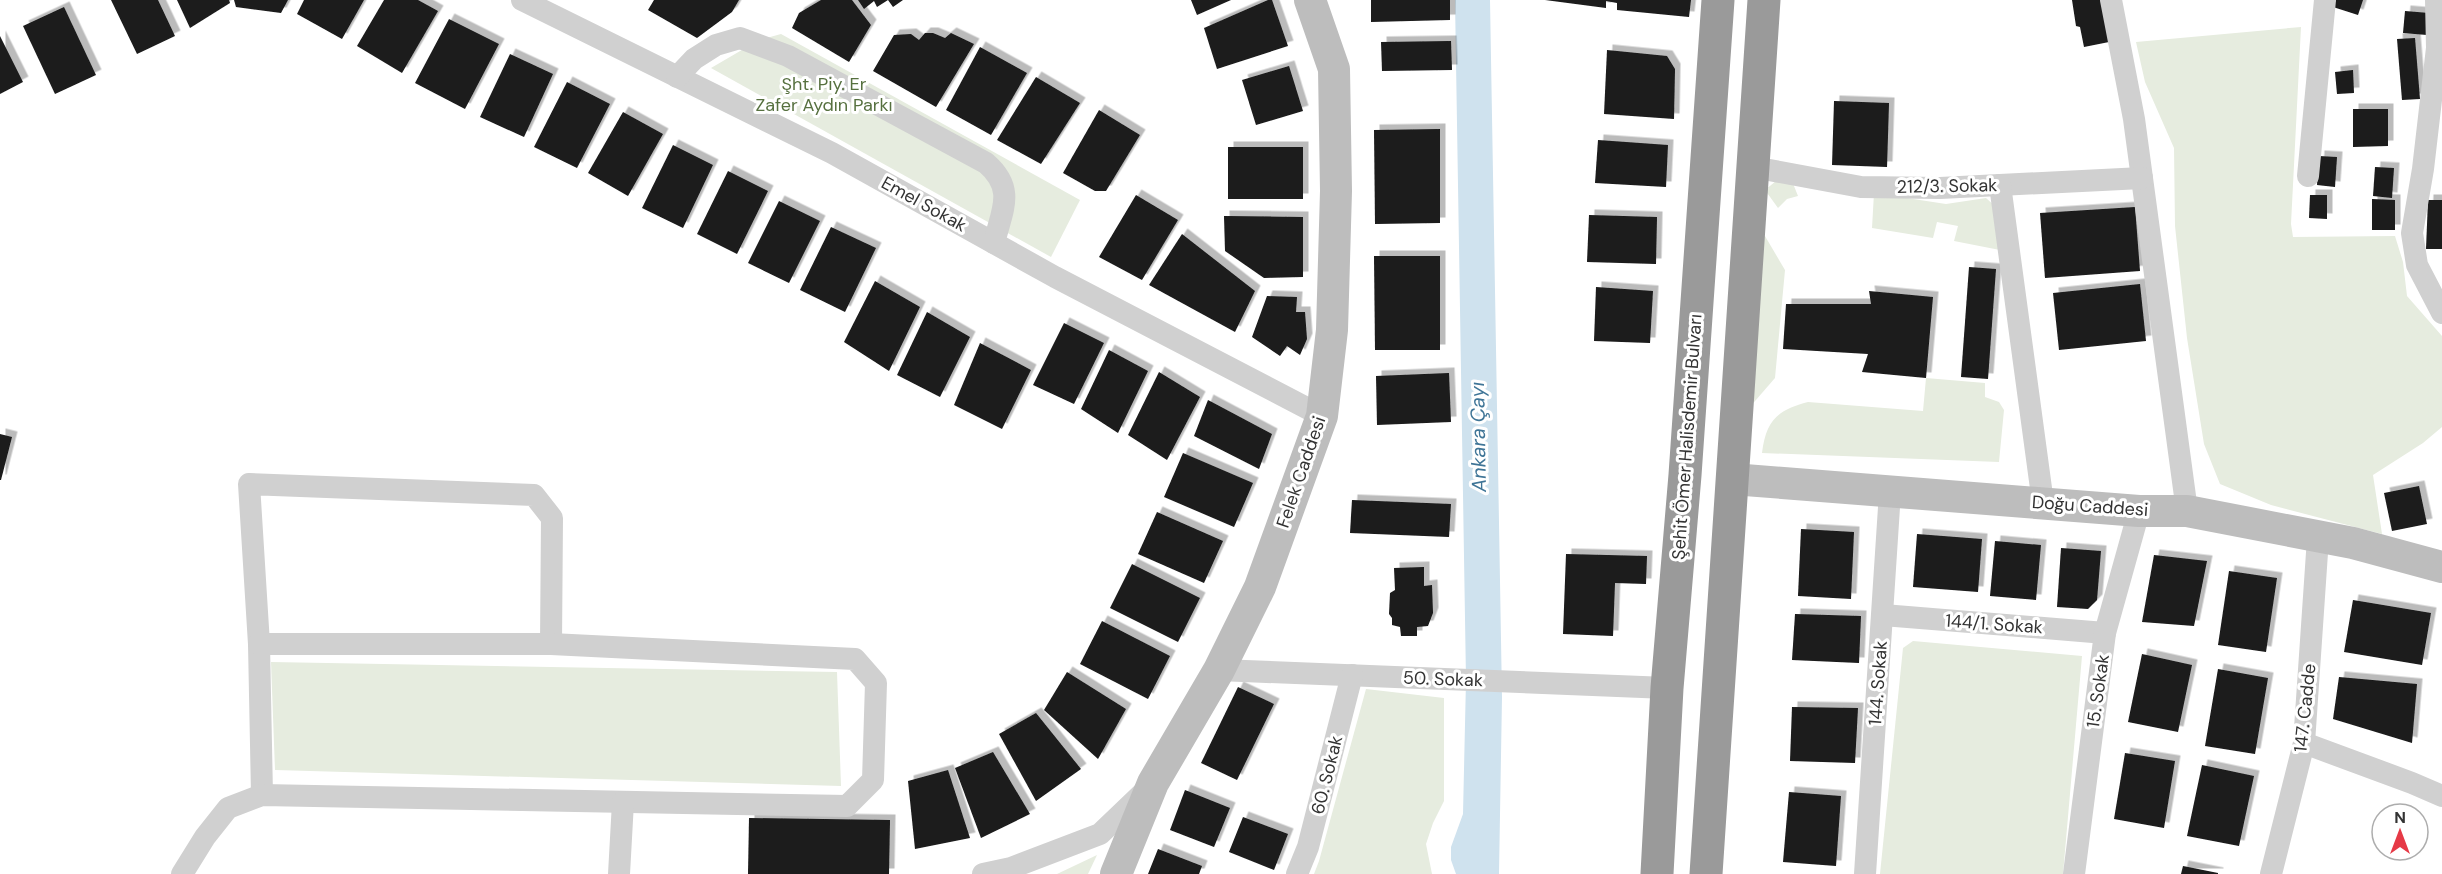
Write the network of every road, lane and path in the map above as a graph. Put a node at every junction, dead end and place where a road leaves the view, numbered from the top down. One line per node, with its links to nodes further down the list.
1 (522, 0): 8 (street, Emel Sokak)
2 (1310, 0): 15 (street, Felek Caddesi)
3 (1718, 0): 29 (highway, Şehit Ömer Halisdemir Bulvarı)
4 (1764, 0): 9 (highway)
5 (2111, 0): 11 (street)
6 (2325, 0): 10 (street)
7 (2436, 0): 14 (street)
8 (677, 77): 13 (street, Emel Sokak); 13 (street)
9 (1753, 167): 12 (street, 212/3. Sokak); 16 (highway)
10 (2308, 176)
11 (2142, 178): 12 (street, 212/3. Sokak); 20 (street)
12 (2000, 185): 18 (street)
13 (994, 243): 15 (street, Emel Sokak)
14 (2442, 314)
15 (1322, 416): 27 (street, Felek Caddesi)
16 (1732, 479): 17 (street, Doğu Caddesi); 41 (highway)
17 (1890, 492): 18 (street, Doğu Caddesi); 23 (street, 144. Sokak)
18 (2043, 503): 19 (street, Doğu Caddesi)
19 (2139, 511): 20 (street, Doğu Caddesi); 24 (street, 15. Sokak)
20 (2187, 511): 21 (street, Doğu Caddesi)
21 (2318, 538): 22 (street, Doğu Caddesi); 30 (street, 147. Cadde)
22 (2442, 567)
23 (1882, 615): 24 (street, 144/1. Sokak); 42 (street, 144. Sokak)
24 (2105, 633): 43 (street, 15. Sokak)
25 (259, 644): 26 (street); 26 (street); 32 (street)
26 (551, 644): 34 (street)
27 (1219, 670): 28 (street, 50. Sokak); 31 (street, Felek Caddesi)
28 (1352, 675): 29 (street, 50. Sokak); 39 (street, 60. Sokak)
29 (1666, 688): 40 (highway, Şehit Ömer Halisdemir Bulvarı)
30 (2304, 744): 33 (street); 44 (street, 147. Cadde)
31 (1153, 783): 37 (street); 38 (street, Felek Caddesi)
32 (262, 795): 34 (street); 35 (street)
33 (2442, 796)
34 (623, 802): 36 (street)
35 (182, 874)
36 (620, 874)
37 (983, 874)
38 (1116, 874)
39 (1297, 874)
40 (1658, 874)
41 (1706, 874)
42 (1865, 874)
43 (2074, 874)
44 (2271, 874)

